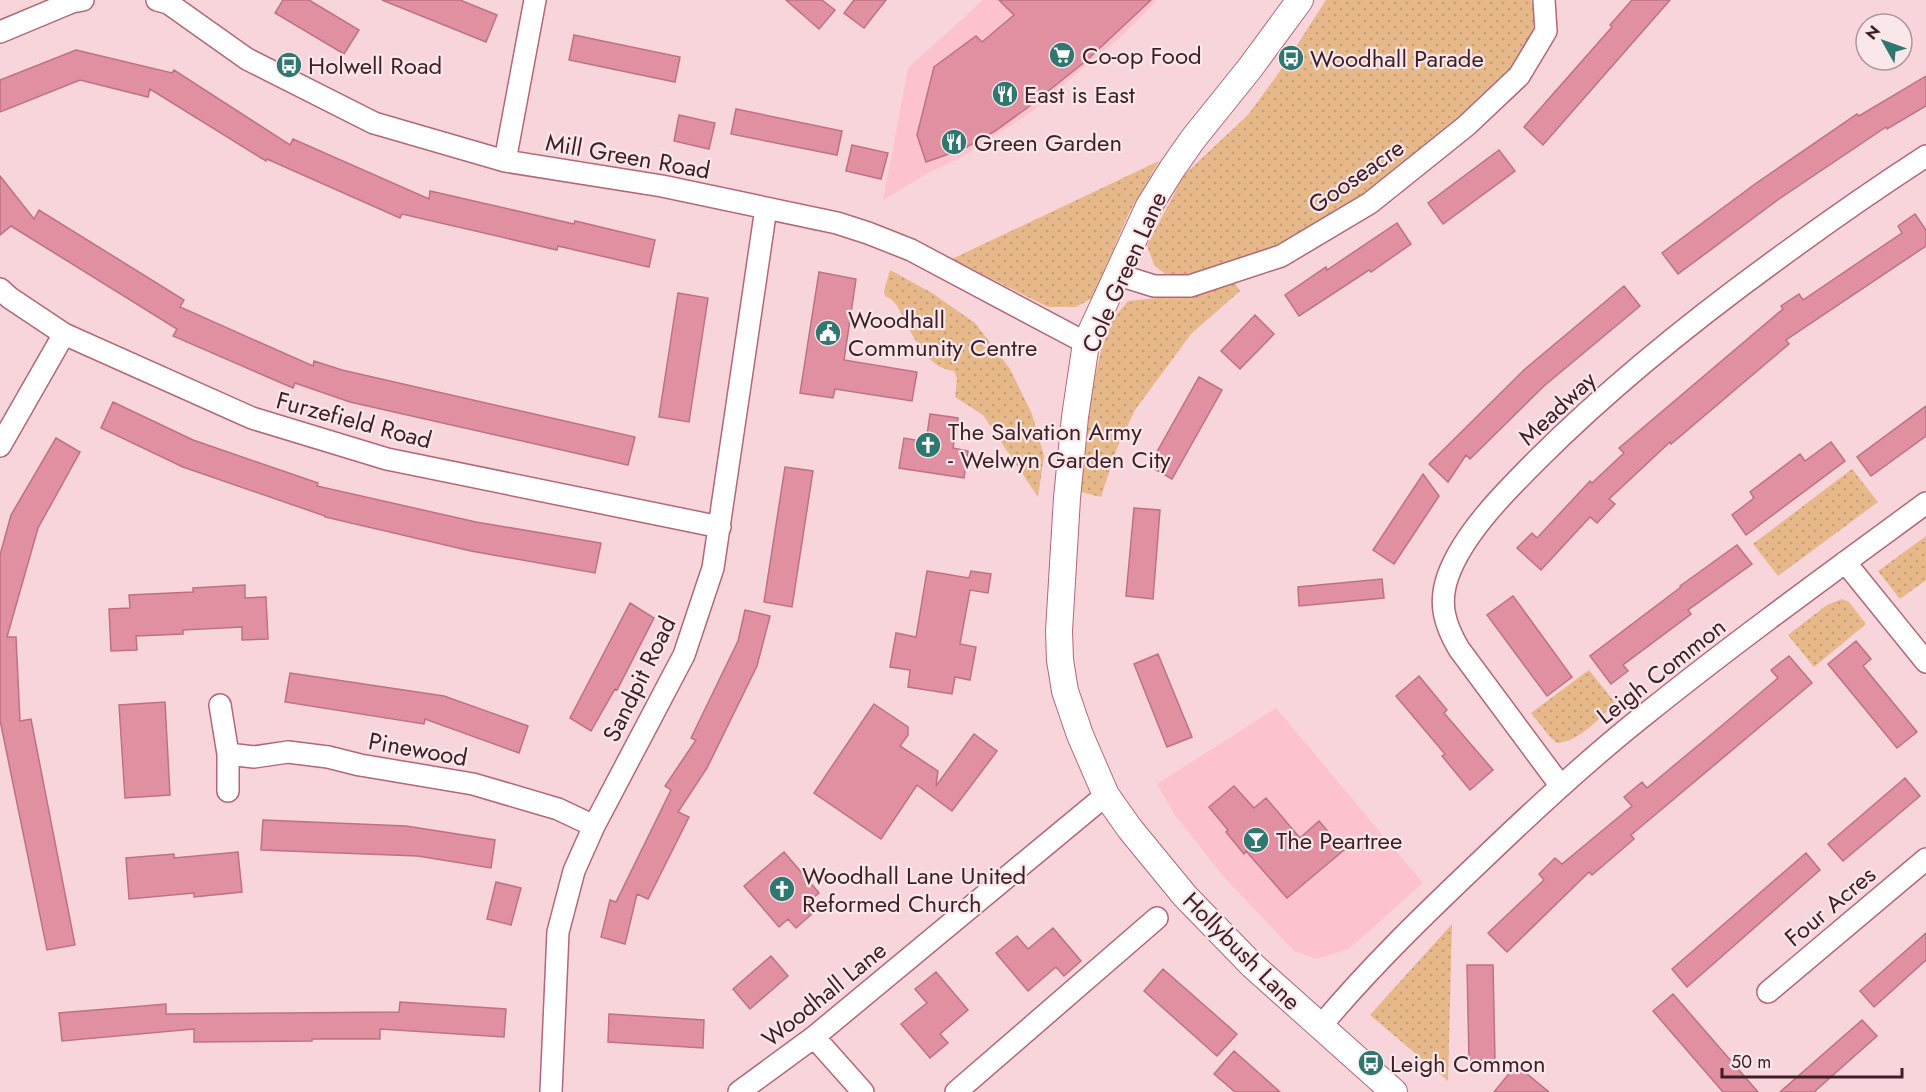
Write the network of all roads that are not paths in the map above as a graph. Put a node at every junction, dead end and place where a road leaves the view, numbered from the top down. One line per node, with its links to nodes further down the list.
1 (535, 0): 8 (street)
2 (1300, 0): 10 (street, Cole Green Lane)
3 (1544, 0): 10 (street, Gooseacre)
4 (76, 1): 6 (street)
5 (164, 1): 8 (street, Mill Green Road)
6 (0, 32)
7 (1926, 156): 21 (street, Meadway)
8 (505, 161): 9 (street, Mill Green Road)
9 (766, 208): 13 (street, Mill Green Road); 16 (street, Sandpit Road)
10 (1119, 275): 13 (street, Cole Green Lane)
11 (0, 289): 12 (street, Furzefield Road)
12 (64, 334): 14 (street); 16 (street, Furzefield Road)
13 (1086, 343): 23 (street, Cole Green Lane)
14 (0, 446)
15 (1926, 503): 17 (street, Leigh Common)
16 (720, 527): 24 (street, Sandpit Road)
17 (1845, 562): 18 (street); 21 (street, Leigh Common)
18 (1926, 662)
19 (220, 705): 20 (street)
20 (228, 754): 22 (street); 24 (street, Pinewood)
21 (1560, 785): 28 (street, Leigh Common)
22 (228, 791)
23 (1106, 795): 28 (street, Hollybush Lane); 29 (street, Woodhall Lane)
24 (594, 826): 30 (street, Sandpit Road)
25 (1926, 858): 27 (street, Four Acres)
26 (1157, 918): 33 (street)
27 (1768, 993)
28 (1320, 1027): 34 (street, Hollybush Lane)
29 (814, 1037): 31 (street, Woodhall Lane); 32 (street)
30 (551, 1092)
31 (739, 1092)
32 (863, 1092)
33 (956, 1092)
34 (1395, 1092)

